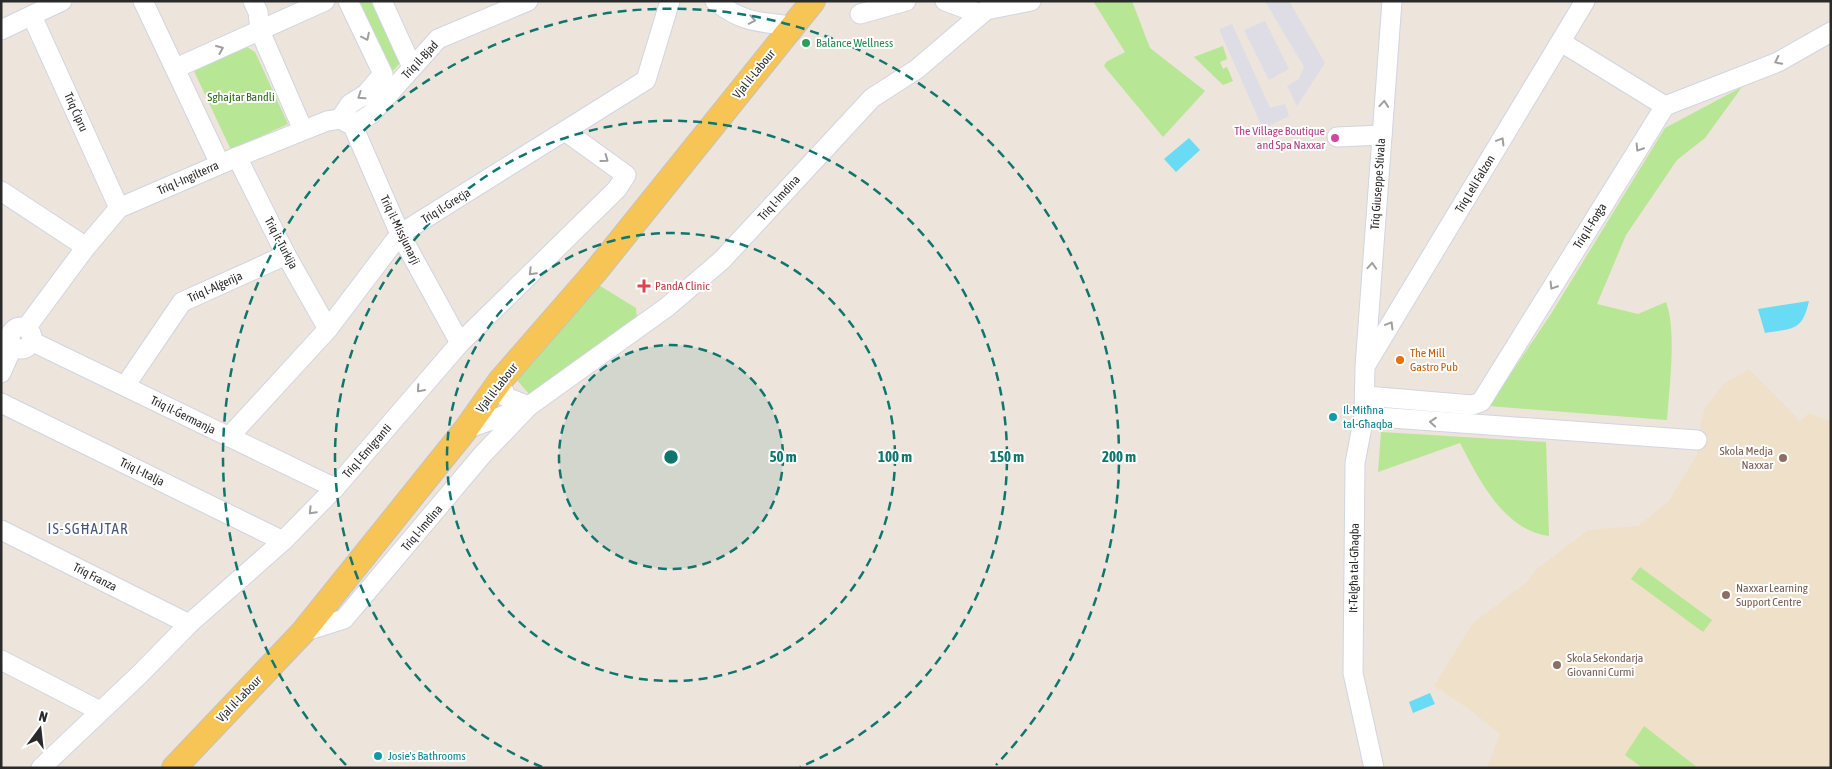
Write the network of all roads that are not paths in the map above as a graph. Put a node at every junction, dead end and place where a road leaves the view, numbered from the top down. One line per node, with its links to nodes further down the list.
1 (62, 1): 18 (street)
2 (143, 1): 25 (street, Triq it-Turkija)
3 (253, 1): 21 (street)
4 (325, 1): 21 (street)
5 (348, 1): 27 (street, one-way to 27)
6 (382, 1): 24 (street)
7 (528, 1): 24 (street, Triq il-Bjad)
8 (670, 1): 29 (street, Triq il-Greċja)
9 (716, 1): 19 (street, one-way to 19)
10 (814, 1): 19 (main road, Vjal il-Labour)
11 (906, 1): 16 (street)
12 (945, 1): 17 (street)
13 (1392, 1): 30 (street, Triq Giuseppe Stivala, one-way to 13)
14 (1585, 1): 23 (street, Triq Leli Falzon)
15 (1028, 2): 17 (street, Triq l-Imdina)
16 (860, 14)
17 (980, 14): 47 (street, Triq l-Imdina)
18 (32, 16): 20 (street); 34 (street, Triq Ċipru)
19 (793, 26): 43 (main road, Vjal il-Labour)
20 (1, 30)
21 (260, 31): 25 (street, one-way to 21); 28 (street)
22 (1828, 37): 26 (street, one-way to 26)
23 (1561, 42): 26 (street); 41 (street, Triq Leli Falzon, one-way to 23)
24 (412, 67): 27 (street, Triq il-Bjad)
25 (176, 68): 32 (street, Triq it-Turkija)
26 (1664, 106): 45 (street, Triq il-Forġa, one-way to 45)
27 (346, 123): 28 (street, Triq l-Ingilterra); 35 (street, Triq il-Missjunarji)
28 (303, 130): 32 (street, Triq l-Ingilterra)
29 (565, 131): 35 (street, Triq il-Greċja); 40 (street, Triq l-Emigranti, one-way to 40)
30 (1382, 135): 31 (street); 41 (street, Triq Giuseppe Stivala, one-way to 30)
31 (1337, 137)
32 (228, 160): 34 (street, Triq l-Ingilterra); 37 (street, Triq it-Turkija)
33 (1, 191): 36 (street)
34 (120, 208): 36 (street, Triq l-Ingilterra)
35 (400, 234): 38 (street, Triq il-Greċja); 40 (street, Triq il-Missjunarji)
36 (86, 247): 39 (street, Triq l-Ingilterra)
37 (286, 255): 38 (street, Triq it-Turkija); 44 (street, Triq l-Alġerija)
38 (328, 329): 50 (street, Triq il-Greċja)
39 (17, 334): 42 (street, Triq l-Ingilterra); 44 (street, Triq il-Ġermanja)
40 (460, 343): 52 (street, Triq l-Emigranti, one-way to 52)
41 (1365, 367): 45 (street, It-Telgħa tal-Għaqba)
42 (1, 373)
43 (500, 381): 47 (street); 49 (main road, Vjal il-Labour)
44 (124, 386): 50 (street, Triq il-Ġermanja)
45 (1366, 396): 48 (street, It-Telgħa tal-Għaqba)
46 (1, 403): 54 (street, Triq l-Italja)
47 (529, 406): 49 (street, Triq l-Imdina); 56 (street, Triq l-Imdina)
48 (1364, 416): 51 (street, one-way to 48); 61 (street, It-Telgħa tal-Għaqba)
49 (466, 429): 56 (main road, Vjal il-Labour)
50 (229, 437): 52 (street, Triq il-Ġermanja)
51 (1697, 440)
52 (335, 488): 54 (street, Triq l-Emigranti, one-way to 54)
53 (1, 530): 55 (street, Triq Franza)
54 (283, 541): 55 (street, Triq l-Emigranti)
55 (189, 624): 58 (street, Triq l-Emigranti)
56 (303, 632): 60 (main road, Vjal il-Labour)
57 (1, 660): 58 (street)
58 (100, 711): 59 (street, Triq l-Emigranti)
59 (40, 768)
60 (174, 768)
61 (1374, 768)

